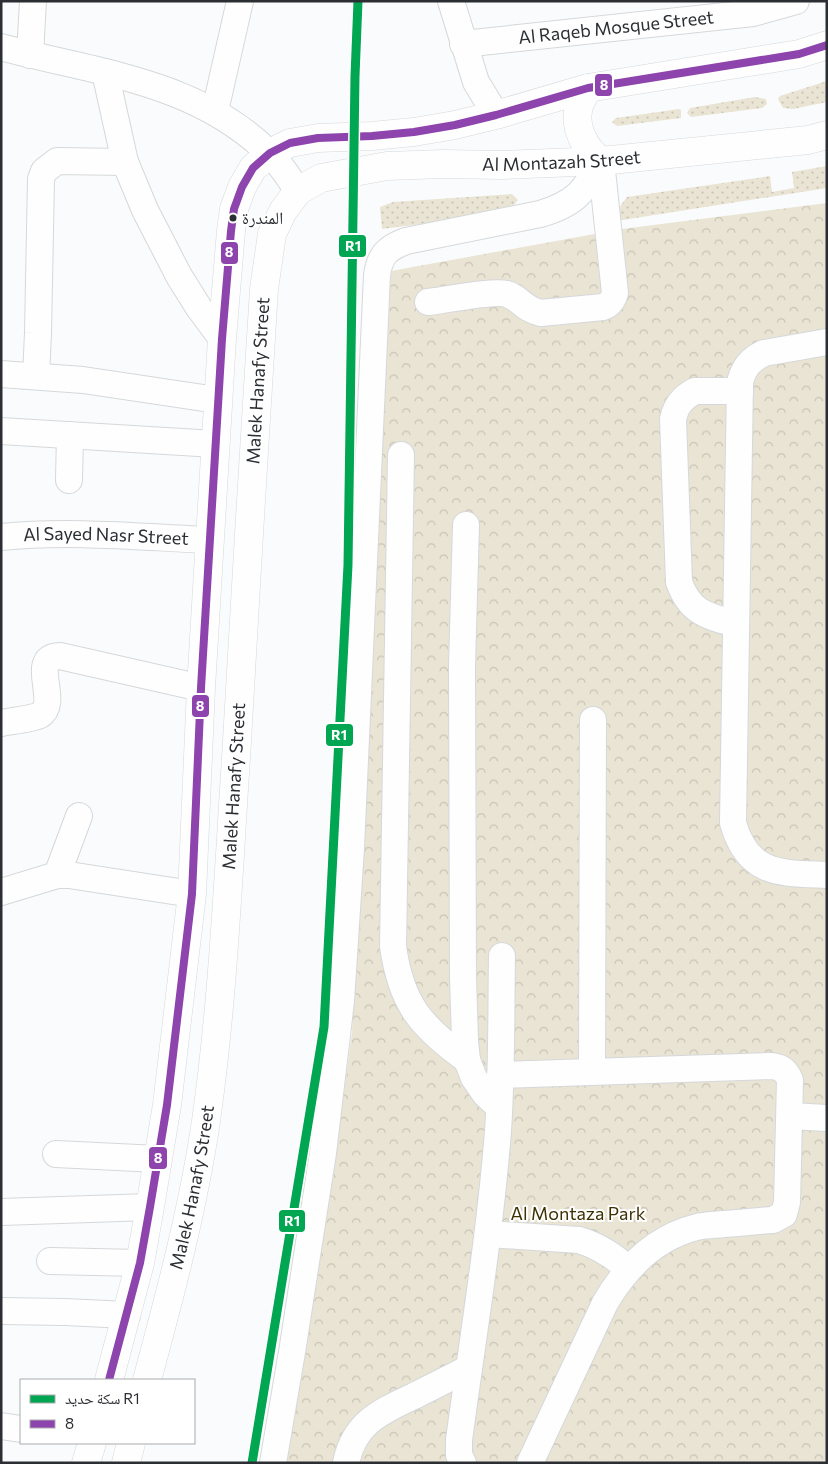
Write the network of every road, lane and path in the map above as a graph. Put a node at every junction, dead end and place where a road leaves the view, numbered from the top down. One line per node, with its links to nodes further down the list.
1 (33, 1): 8 (street)
2 (240, 1): 11 (street)
3 (451, 1): 5 (street)
4 (796, 1): 5 (street, Al Raqeb Mosque Street)
5 (463, 44): 12 (street)
6 (827, 45): 10 (highway)
7 (1, 47): 8 (street)
8 (30, 55): 9 (street)
9 (105, 72): 11 (street); 16 (street)
10 (588, 88): 12 (highway); 15 (highway)
11 (215, 111): 14 (street)
12 (496, 115): 14 (highway)
13 (827, 135): 15 (highway, Al Montazah Street)
14 (270, 153): 17 (street); 19 (highway, Malek Hanafy Street)
15 (602, 161): 17 (highway, Al Montazah Street); 18 (street); 68 (street)
16 (125, 162): 19 (street); 22 (street)
17 (298, 191): 61 (highway, Malek Hanafy Street)
18 (428, 302)
19 (222, 339): 24 (highway, Malek Hanafy Street)
20 (827, 342): 23 (street)
21 (1, 374): 22 (street)
22 (36, 376): 24 (street)
23 (740, 391): 33 (street); 33 (street)
24 (218, 400): 27 (highway, Malek Hanafy Street)
25 (1, 431): 26 (street)
26 (70, 435): 27 (street); 29 (street)
27 (215, 444): 32 (highway, Malek Hanafy Street)
28 (401, 455): 43 (street)
29 (69, 480)
30 (466, 525): 43 (street)
31 (1, 537): 32 (street, Al Sayed Nasr Street)
32 (210, 540): 34 (highway, Malek Hanafy Street)
33 (736, 624): 39 (street)
34 (201, 688): 36 (street); 41 (highway, Malek Hanafy Street)
35 (593, 720): 44 (street)
36 (1, 723)
37 (79, 816): 38 (street)
38 (58, 875): 40 (street); 41 (street)
39 (827, 875)
40 (1, 892)
41 (192, 894): 50 (highway, Malek Hanafy Street)
42 (502, 956): 45 (street)
43 (468, 1060): 46 (street)
44 (592, 1072): 45 (street); 47 (street)
45 (500, 1075): 46 (street)
46 (499, 1107): 53 (street)
47 (790, 1116): 48 (street); 56 (street)
48 (827, 1118)
49 (56, 1154): 50 (street)
50 (158, 1159): 51 (highway, Malek Hanafy Street)
51 (150, 1207): 52 (street); 55 (highway, Malek Hanafy Street)
52 (1, 1212)
53 (488, 1234): 56 (street); 59 (street)
54 (50, 1261): 55 (street)
55 (140, 1263): 58 (highway, Malek Hanafy Street)
56 (628, 1269): 71 (street)
57 (1, 1311): 58 (street)
58 (127, 1315): 60 (highway, Malek Hanafy Street)
59 (469, 1368): 69 (street); 70 (street)
60 (109, 1379)
61 (147, 1379)
62 (1, 1426): 63 (street)
63 (20, 1429)
64 (92, 1444): 66 (highway)
65 (131, 1444): 67 (highway)
66 (86, 1463)
67 (126, 1463)
68 (273, 1463)
69 (346, 1463)
70 (463, 1463)
71 (530, 1463)

